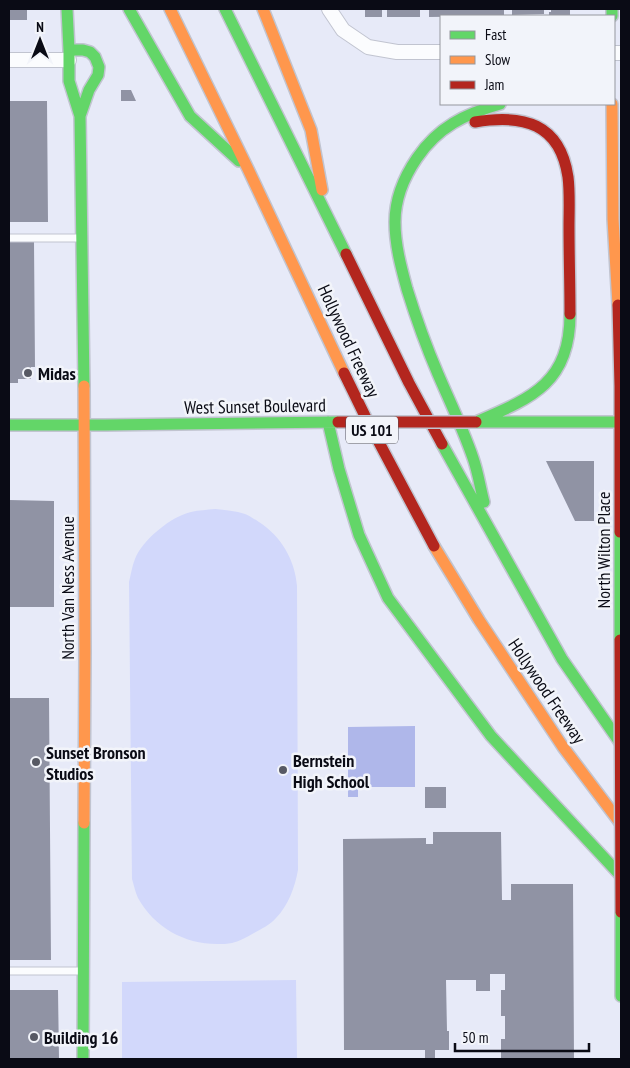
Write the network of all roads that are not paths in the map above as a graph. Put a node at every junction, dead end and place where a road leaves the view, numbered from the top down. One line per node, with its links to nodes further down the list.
1 (67, 9): 8 (main road)
2 (129, 9): 14 (main road)
3 (170, 9): 14 (main road, Hollywood Freeway / US 101)
4 (225, 9): 15 (main road, Hollywood Freeway / US 101)
5 (264, 9): 15 (main road)
6 (329, 9): 7 (street)
7 (440, 52)
8 (68, 55): 9 (street); 12 (main road, North Van Ness Avenue); 12 (main road, North Van Ness Avenue)
9 (9, 60)
10 (497, 105): 13 (main road)
11 (612, 105): 18 (main road, North Wilton Place)
12 (80, 116): 17 (main road, North Van Ness Avenue)
13 (419, 154): 21 (main road); 25 (main road)
14 (248, 169): 28 (main road, Hollywood Freeway / US 101)
15 (328, 219): 25 (main road, Hollywood Freeway / US 101)
16 (9, 238): 17 (lane)
17 (82, 238): 24 (main road, North Van Ness Avenue)
18 (618, 243): 19 (main road, North Wilton Place)
19 (620, 332): 22 (main road, North Wilton Place)
20 (333, 422): 21 (main road, West Sunset Boulevard, bridge); 24 (main road, West Sunset Boulevard); 29 (main road)
21 (476, 422): 22 (main road, West Sunset Boulevard)
22 (621, 422): 26 (main road, North Wilton Place)
23 (9, 425): 24 (main road, West Sunset Boulevard)
24 (85, 425): 32 (main road, North Van Ness Avenue)
25 (491, 533): 27 (main road, Hollywood Freeway / US 101)
26 (620, 640): 30 (main road, North Wilton Place, bridge)
27 (621, 744)
28 (621, 824)
29 (621, 876)
30 (621, 912): 33 (main road, North Wilton Place)
31 (9, 971): 32 (lane)
32 (82, 971): 34 (main road, North Van Ness Avenue)
33 (621, 996)
34 (83, 1059)

